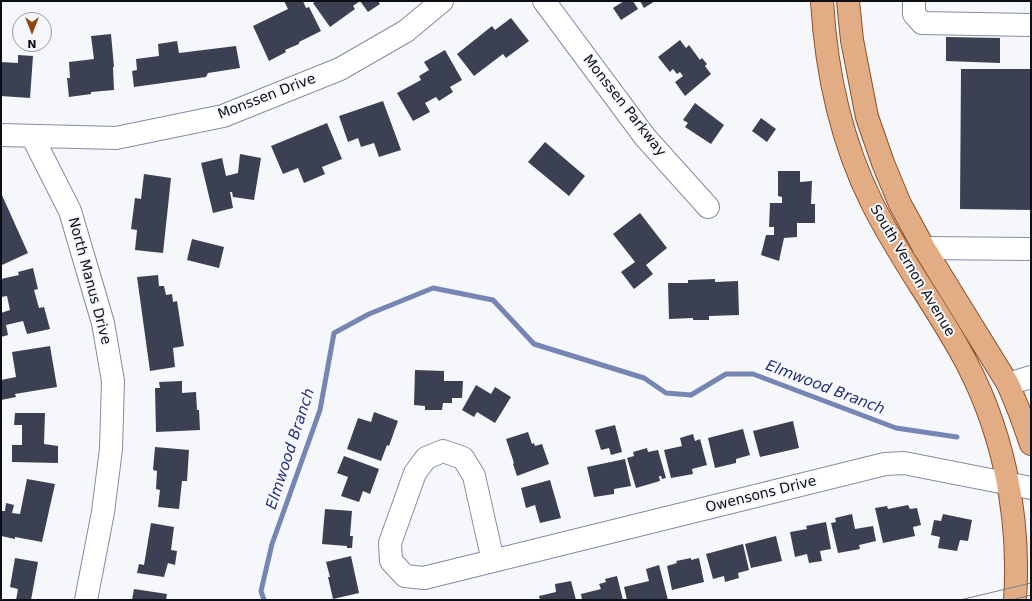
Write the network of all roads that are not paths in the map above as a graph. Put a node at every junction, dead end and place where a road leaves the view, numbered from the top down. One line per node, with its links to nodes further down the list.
1 (442, 1): 8 (street, Monssen Drive)
2 (544, 1): 9 (street, Monssen Parkway)
3 (822, 1): 15 (main road, South Vernon Avenue)
4 (848, 1): 10 (main road, South Vernon Avenue)
5 (914, 1): 6 (street)
6 (1031, 25)
7 (1, 135): 8 (street, Monssen Drive)
8 (32, 136): 18 (street, North Manus Drive)
9 (708, 207)
10 (924, 248): 11 (street); 13 (main road, South Vernon Avenue)
11 (1031, 249)
12 (1031, 377): 13 (street)
13 (1008, 384): 14 (main road, South Vernon Avenue)
14 (1031, 444)
15 (1008, 483): 16 (street, Owensons Drive); 17 (street, Owensons Drive); 19 (main road, South Vernon Avenue)
16 (1031, 488)
17 (493, 561): 17 (street, Owensons Drive)
18 (86, 600)
19 (1015, 600)

